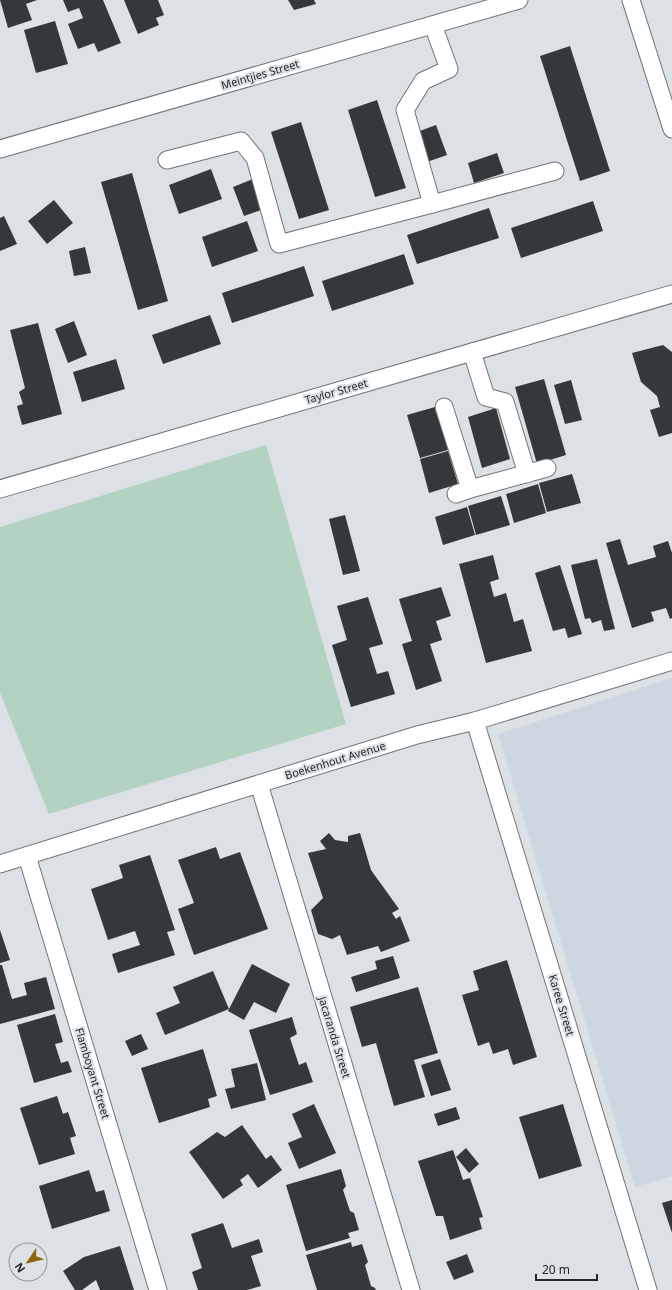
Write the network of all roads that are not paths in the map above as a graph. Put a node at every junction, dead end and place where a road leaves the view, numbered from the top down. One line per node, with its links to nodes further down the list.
1 (519, 0): 3 (street, Meintjies Street)
2 (631, 0): 4 (street)
3 (433, 25): 5 (street, Meintjies Street); 8 (street)
4 (672, 129)
5 (0, 149)
6 (167, 160): 8 (street)
7 (555, 171): 8 (street)
8 (432, 204)
9 (672, 294): 10 (street, Taylor Street)
10 (472, 352): 13 (street); 14 (street, Taylor Street)
11 (444, 407): 13 (street)
12 (547, 468): 13 (street)
13 (527, 474)
14 (0, 489)
15 (672, 661): 16 (street, Boekenhout Avenue)
16 (475, 721): 17 (street, Boekenhout Avenue); 22 (street, Karee Street)
17 (259, 784): 18 (street, Boekenhout Avenue); 21 (street, Jacaranda Street)
18 (27, 856): 19 (street, Boekenhout Avenue); 20 (street, Flamboyant Street)
19 (0, 864)
20 (158, 1290)
21 (411, 1290)
22 (648, 1290)

